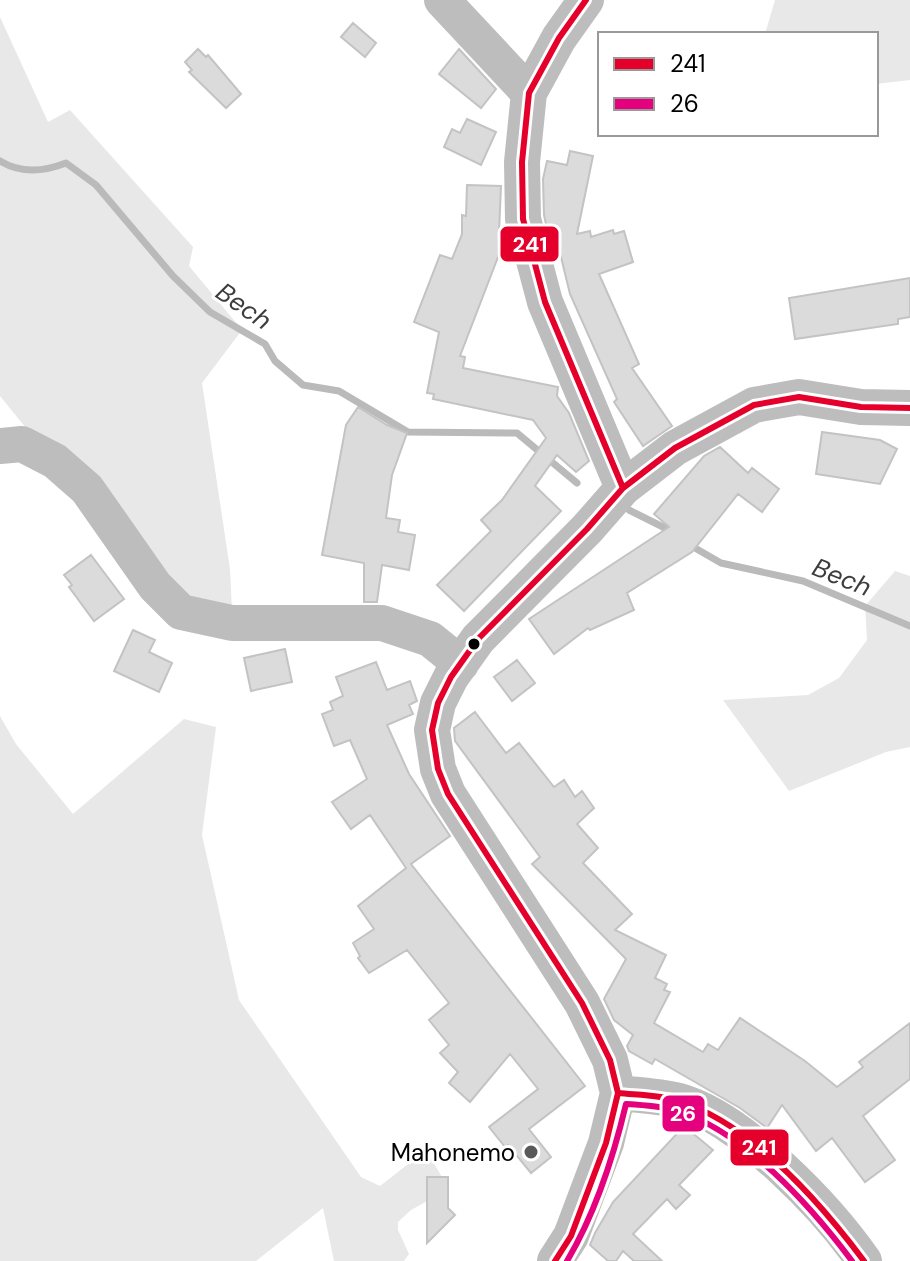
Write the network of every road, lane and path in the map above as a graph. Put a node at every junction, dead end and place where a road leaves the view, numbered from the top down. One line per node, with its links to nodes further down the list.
1 (442, 0): 3 (street)
2 (586, 0): 3 (street)
3 (529, 93): 6 (street)
4 (910, 408): 6 (street)
5 (0, 446): 7 (street)
6 (623, 488): 7 (street)
7 (461, 664): 8 (street)
8 (618, 1093): 9 (street); 10 (street)
9 (555, 1261)
10 (864, 1261)

